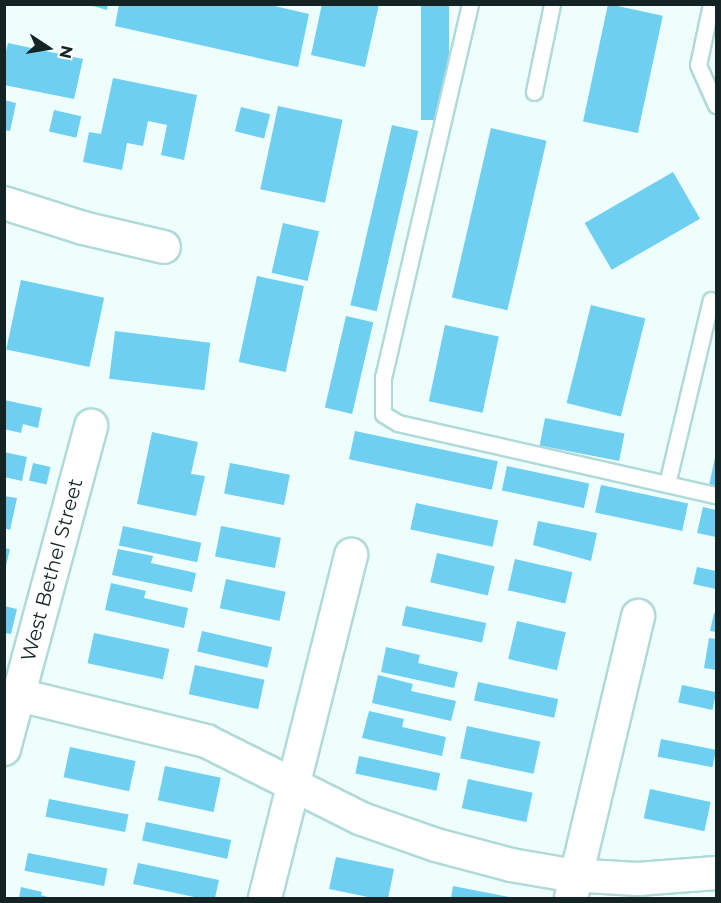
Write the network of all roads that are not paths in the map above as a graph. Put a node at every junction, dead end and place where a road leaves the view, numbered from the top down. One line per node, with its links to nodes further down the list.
1 (470, 4): 10 (lane)
2 (552, 4): 4 (lane)
3 (711, 4): 5 (lane)
4 (534, 92)
5 (717, 105)
6 (4, 203): 7 (street)
7 (164, 247)
8 (711, 300): 10 (lane)
9 (91, 426): 14 (street, West Bethel Street)
10 (667, 484): 11 (lane)
11 (717, 495)
12 (351, 555): 16 (street)
13 (638, 616): 18 (street)
14 (19, 695): 15 (street, West Bethel Street); 16 (street)
15 (4, 749)
16 (294, 784): 18 (street); 19 (street)
17 (717, 873): 18 (street)
18 (574, 887)
19 (266, 898)

